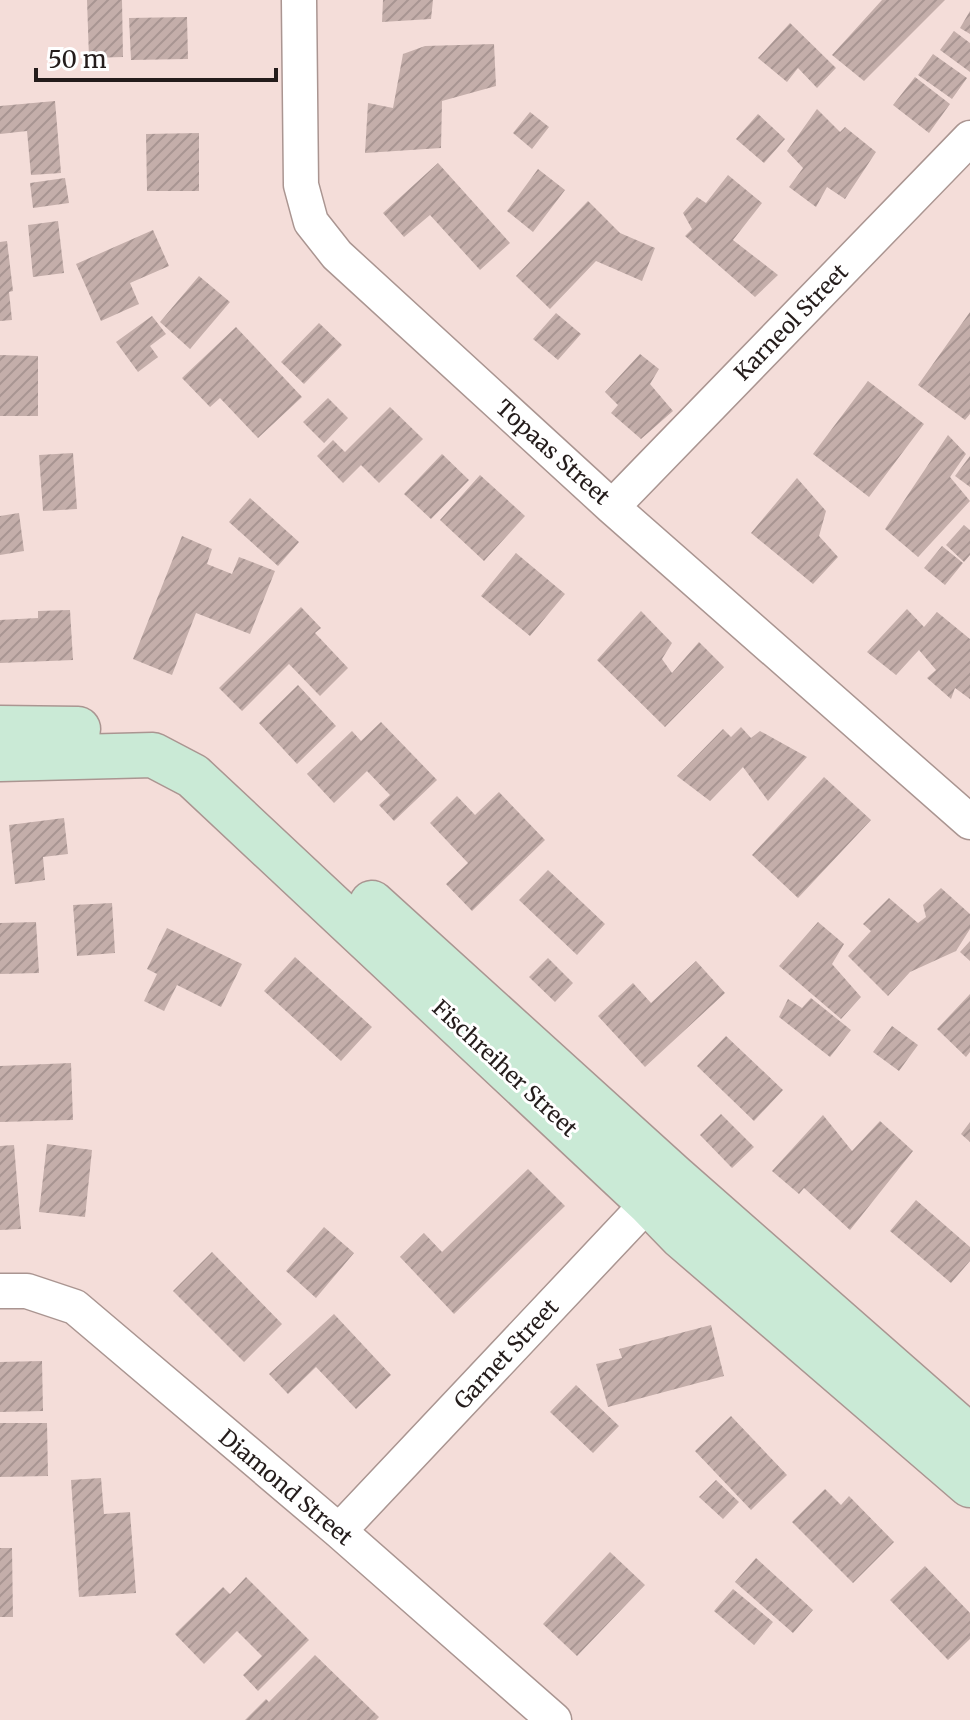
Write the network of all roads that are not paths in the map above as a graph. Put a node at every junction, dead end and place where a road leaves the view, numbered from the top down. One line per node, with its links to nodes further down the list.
1 (299, 0): 3 (street, Topaas Street)
2 (970, 138): 3 (street, Karneol Street)
3 (612, 507): 6 (street, Topaas Street)
4 (0, 728): 7 (street, Fischreiher Street)
5 (0, 759): 7 (street, Fischreiher Street)
6 (969, 819)
7 (661, 1190): 9 (street, Fischreiher Street); 10 (street, Fischreiher Street); 11 (street, Garnet Street)
8 (0, 1291): 11 (street, Diamond Street)
9 (970, 1437)
10 (970, 1485)
11 (339, 1531): 12 (street, Diamond Street)
12 (554, 1720)

